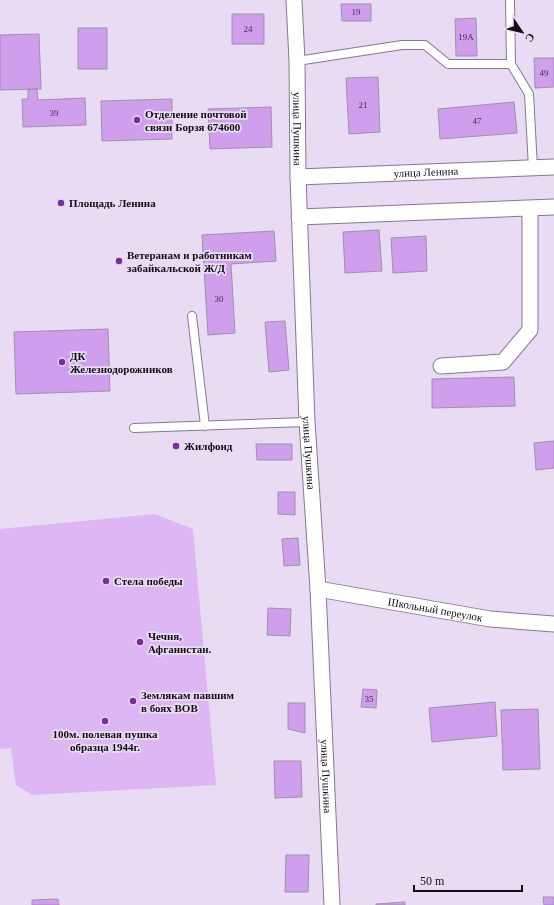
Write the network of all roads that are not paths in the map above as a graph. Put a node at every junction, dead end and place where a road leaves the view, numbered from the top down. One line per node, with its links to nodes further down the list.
1 (294, 0): 3 (street, улица Пушкина)
2 (510, 0): 4 (lane)
3 (297, 60): 4 (lane); 7 (street, улица Пушкина)
4 (511, 64): 6 (lane)
5 (554, 167): 6 (street, улица Ленина)
6 (533, 168): 7 (street, улица Ленина)
7 (298, 177): 10 (street, улица Пушкина)
8 (530, 208): 9 (street); 10 (street); 12 (street)
9 (554, 208)
10 (299, 217): 13 (street, улица Пушкина)
11 (192, 316): 14 (lane)
12 (441, 366)
13 (307, 422): 14 (lane); 16 (street, улица Пушкина)
14 (205, 426): 15 (lane)
15 (134, 428)
16 (318, 589): 17 (street, Школьный переулок); 18 (street, улица Пушкина)
17 (554, 624)
18 (332, 905)

